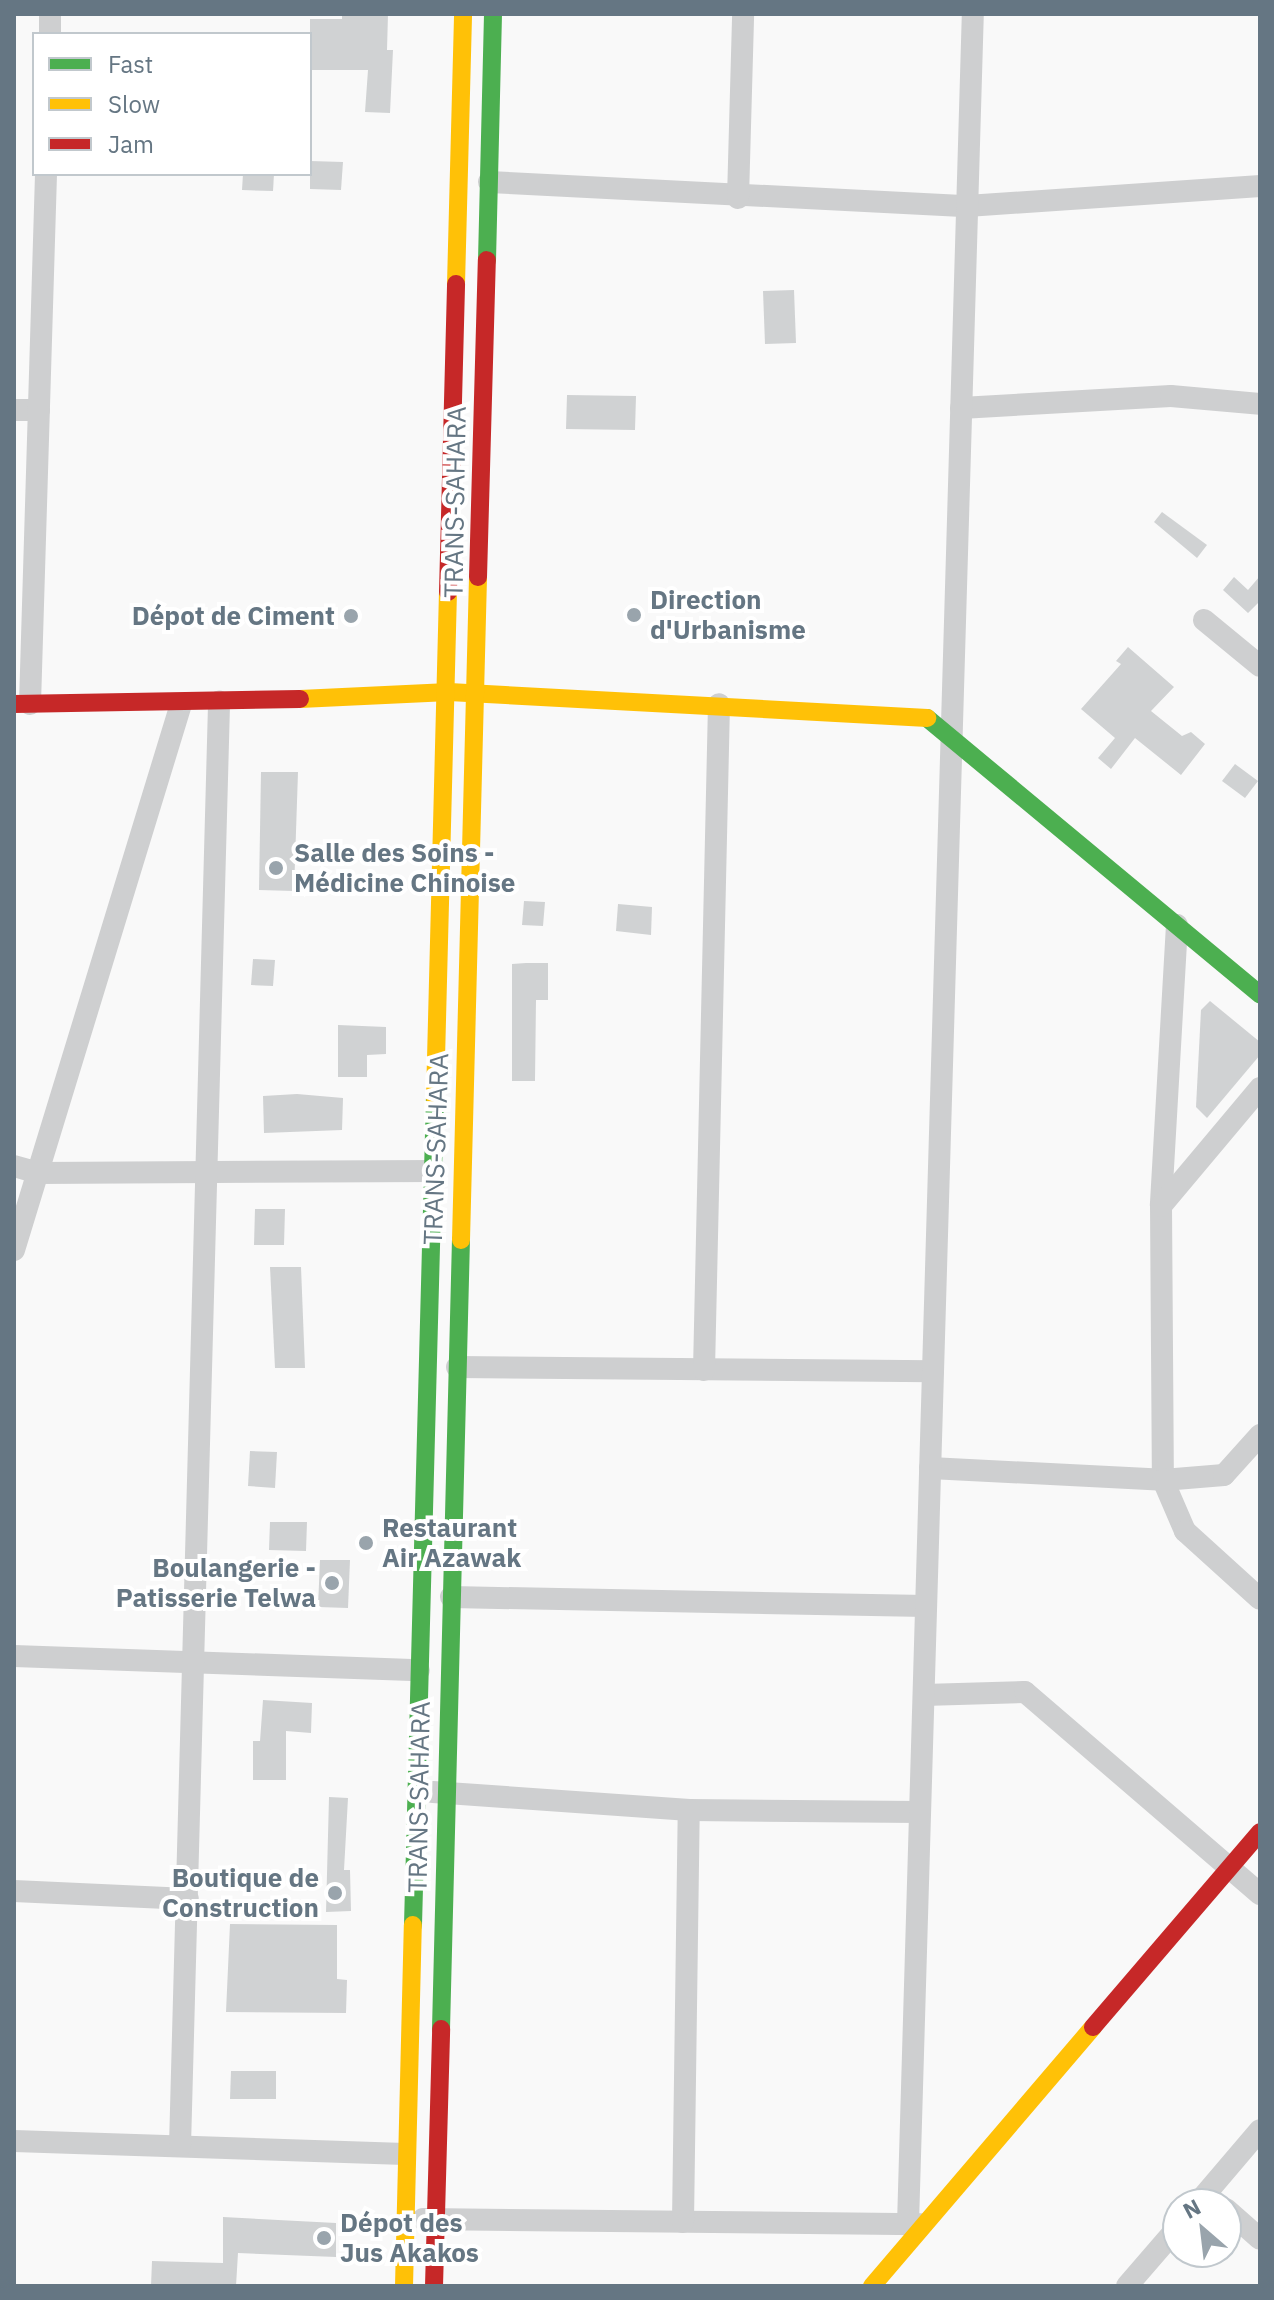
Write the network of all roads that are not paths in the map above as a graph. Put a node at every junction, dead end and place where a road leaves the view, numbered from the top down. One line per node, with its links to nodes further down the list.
1 (463, 14): 16 (main road, TRANS-SAHARA)
2 (493, 14): 6 (main road, TRANS-SAHARA)
3 (743, 14): 8 (street)
4 (973, 14): 9 (street)
5 (46, 176): 13 (street)
6 (489, 182): 8 (street); 17 (main road, TRANS-SAHARA)
7 (1260, 186): 9 (street)
8 (738, 198): 9 (street)
9 (967, 206): 11 (street)
10 (1260, 404): 11 (street)
11 (961, 408): 22 (street)
12 (14, 410): 13 (street)
13 (39, 410): 19 (street)
14 (1204, 620): 15 (street)
15 (1260, 666)
16 (449, 692): 17 (main road); 18 (main road); 27 (main road, TRANS-SAHARA)
17 (477, 695): 21 (main road); 32 (main road, TRANS-SAHARA)
18 (219, 702): 20 (main road); 28 (street)
19 (22, 704): 20 (main road)
20 (181, 704): 29 (street)
21 (719, 704): 22 (main road); 33 (street)
22 (951, 738): 23 (main road); 34 (street)
23 (1177, 925): 24 (main road); 30 (street)
24 (1260, 994)
25 (1260, 1088): 30 (street)
26 (14, 1166): 29 (street)
27 (437, 1171): 28 (street); 43 (main road, TRANS-SAHARA)
28 (207, 1172): 29 (street); 42 (street)
29 (38, 1173): 31 (street)
30 (1161, 1206): 37 (street)
31 (14, 1250)
32 (457, 1367): 33 (street); 38 (main road, TRANS-SAHARA)
33 (704, 1370): 34 (street)
34 (933, 1371): 36 (street)
35 (1260, 1435): 37 (street)
36 (930, 1468): 37 (street); 40 (street)
37 (1163, 1480): 39 (street)
38 (451, 1597): 40 (street); 46 (main road, TRANS-SAHARA)
39 (1260, 1599)
40 (926, 1606): 44 (street)
41 (14, 1656): 42 (street)
42 (194, 1661): 43 (street); 53 (street)
43 (419, 1670): 45 (main road, TRANS-SAHARA)
44 (924, 1695): 48 (street); 50 (street)
45 (416, 1791): 46 (street); 57 (main road, TRANS-SAHARA)
46 (446, 1793): 47 (street); 60 (main road, TRANS-SAHARA)
47 (689, 1810): 48 (street); 61 (street)
48 (920, 1812): 63 (street)
49 (1260, 1832): 50 (main road)
50 (1229, 1868): 52 (street); 63 (main road)
51 (14, 1891): 53 (street)
52 (1260, 1894)
53 (188, 1899): 56 (street)
54 (1260, 2130): 58 (street)
55 (14, 2141): 56 (street)
56 (180, 2146): 57 (street)
57 (405, 2154): 59 (main road, TRANS-SAHARA)
58 (1217, 2188)
59 (406, 2219): 60 (street); 66 (main road, TRANS-SAHARA)
60 (436, 2219): 61 (street); 67 (main road, TRANS-SAHARA)
61 (683, 2222): 63 (street)
62 (1242, 2223): 64 (street)
63 (917, 2224): 68 (main road)
64 (1260, 2239)
65 (1162, 2246): 69 (street)
66 (404, 2286)
67 (434, 2286)
68 (872, 2286)
69 (1127, 2286)

